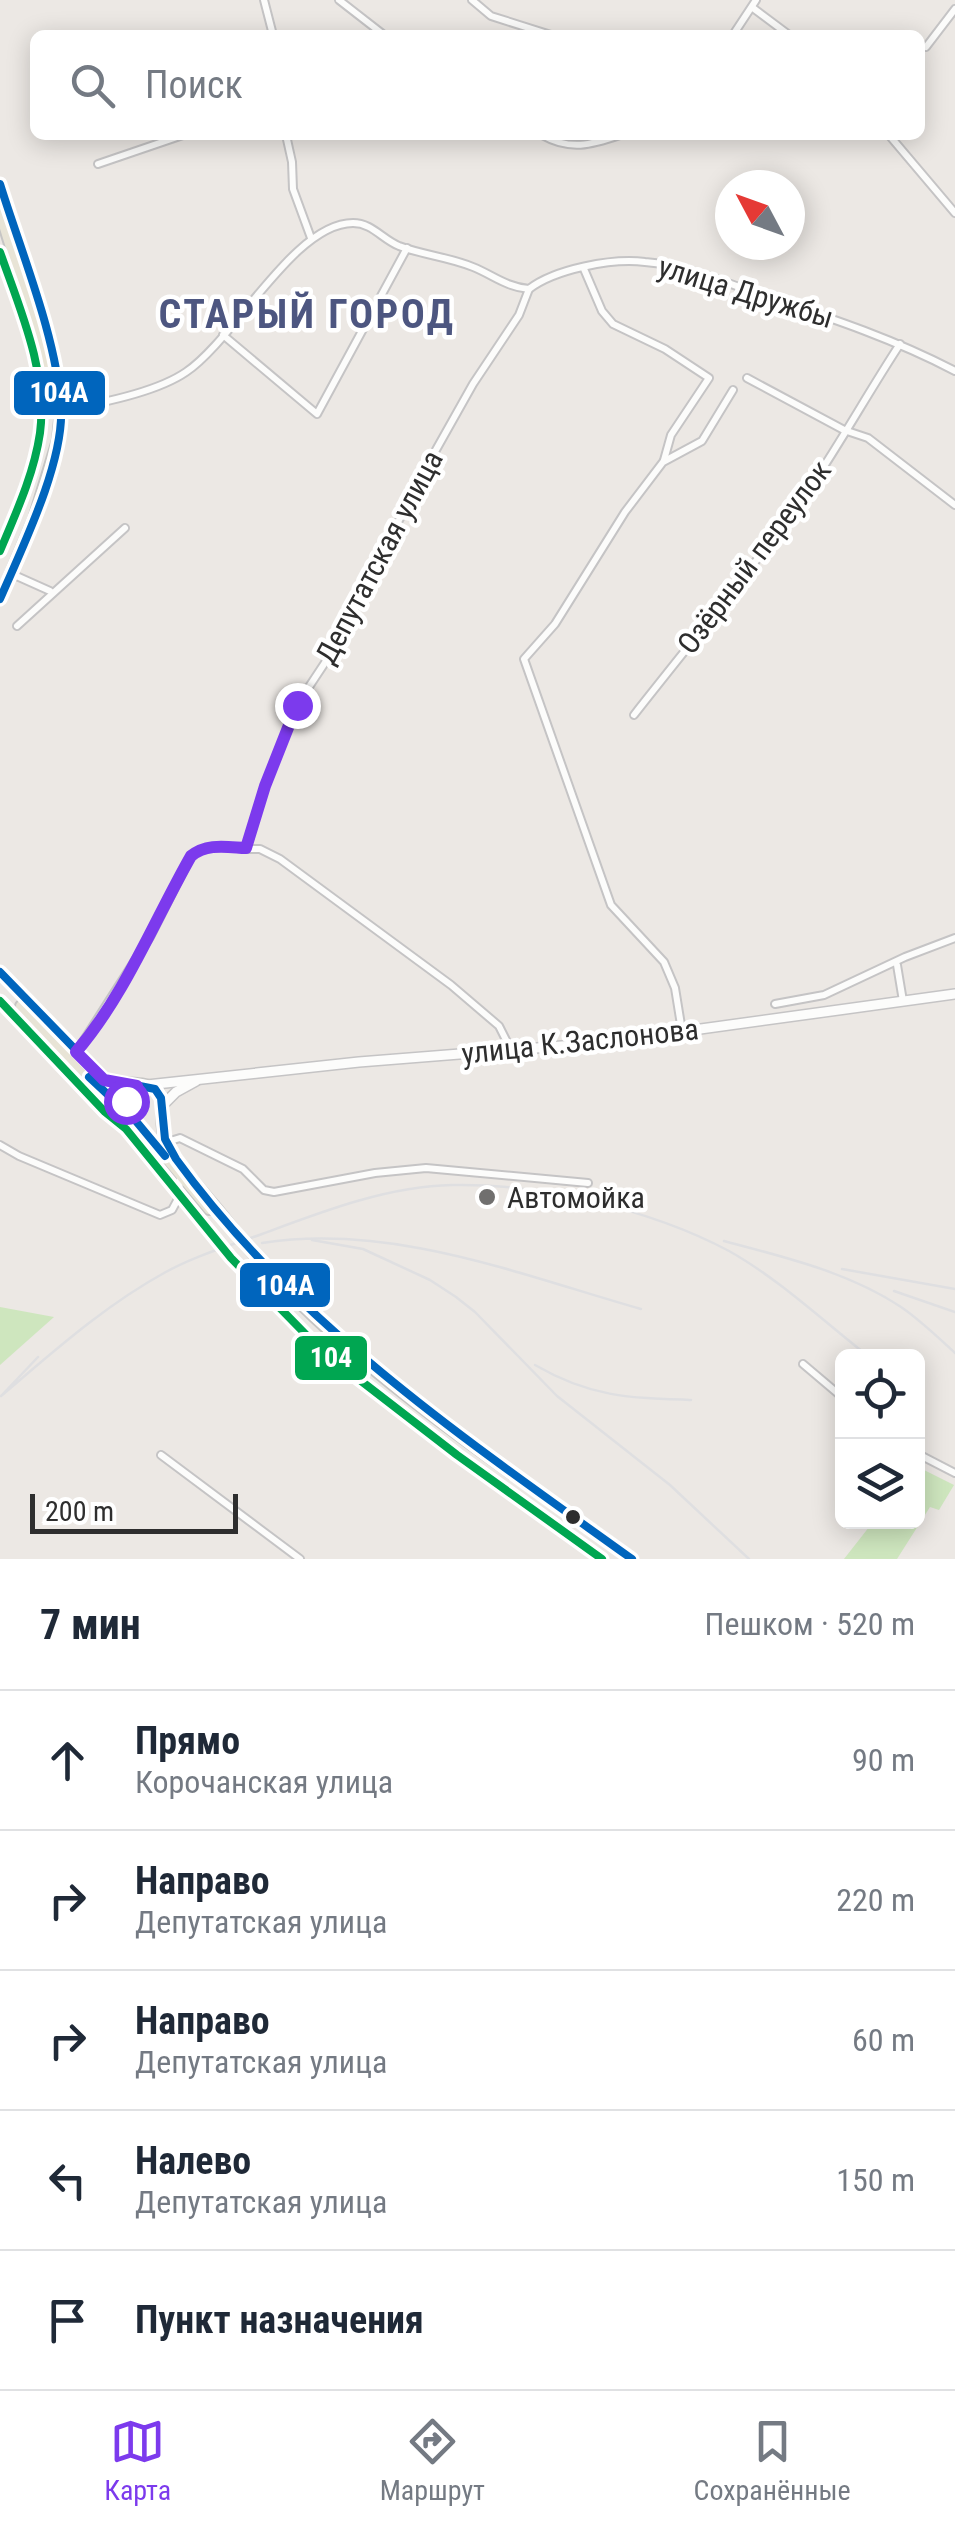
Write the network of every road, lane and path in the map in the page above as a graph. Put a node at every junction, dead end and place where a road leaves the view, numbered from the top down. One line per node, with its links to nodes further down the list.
1 (264, 0): 6 (street)
2 (340, 0): 7 (street)
3 (472, 0): 8 (street)
4 (752, 3): 9 (street); 10 (street)
5 (955, 9): 11 (street)
6 (273, 30)
7 (378, 30)
8 (535, 30)
9 (736, 30)
10 (783, 30)
11 (926, 47)
12 (168, 140): 17 (street)
13 (287, 140): 21 (street)
14 (551, 140): 15 (street)
15 (605, 140)
16 (893, 140): 20 (street)
17 (98, 164)
18 (0, 184): 30 (main road)
19 (0, 212): 30 (main road)
20 (955, 213)
21 (311, 238): 22 (street); 25 (street)
22 (407, 248): 24 (street); 25 (street)
23 (584, 268): 24 (street, улица Дружбы); 26 (street, улица Дружбы); 32 (street)
24 (528, 289): 41 (street, Депутатская улица)
25 (224, 335): 30 (street)
26 (900, 344): 27 (street, улица Дружбы); 31 (street, Озёрный переулок)
27 (955, 371)
28 (747, 378): 31 (street)
29 (733, 390): 32 (street)
30 (58, 410): 35 (main road); 36 (main road)
31 (844, 430): 33 (street); 40 (street, Озёрный переулок)
32 (663, 462): 51 (street)
33 (955, 506)
34 (125, 528): 37 (street)
35 (10, 574): 37 (street); 38 (main road)
36 (0, 583)
37 (51, 592): 39 (street)
38 (0, 600)
39 (17, 626)
40 (634, 715)
41 (246, 848): 52 (street); 53 (street)
42 (955, 938): 47 (street)
43 (897, 966): 48 (street)
44 (0, 972): 53 (main road)
45 (0, 982): 57 (main road)
46 (955, 994): 48 (street, улица К.Заслонова)
47 (794, 1002): 49 (street); 50 (street)
48 (904, 1002): 50 (street, улица К.Заслонова)
49 (774, 1004)
50 (795, 1014): 51 (street, улица К.Заслонова)
51 (682, 1031): 52 (street, улица К.Заслонова)
52 (512, 1050): 54 (street, улица К.Заслонова)
53 (76, 1052): 55 (main road)
54 (203, 1078): 55 (street, улица К.Заслонова); 56 (street, улица К.Заслонова)
55 (142, 1086): 56 (main road); 57 (main road)
56 (162, 1109): 57 (main road); 58 (main road)
57 (132, 1117): 60 (main road)
58 (166, 1142): 61 (street); 69 (main road)
59 (0, 1145): 60 (street)
60 (181, 1175): 68 (main road)
61 (588, 1182)
62 (803, 1364): 63 (street)
63 (835, 1391)
64 (161, 1455): 67 (street)
65 (925, 1458): 66 (street)
66 (955, 1473)
67 (300, 1559)
68 (623, 1559)
69 (632, 1559)

